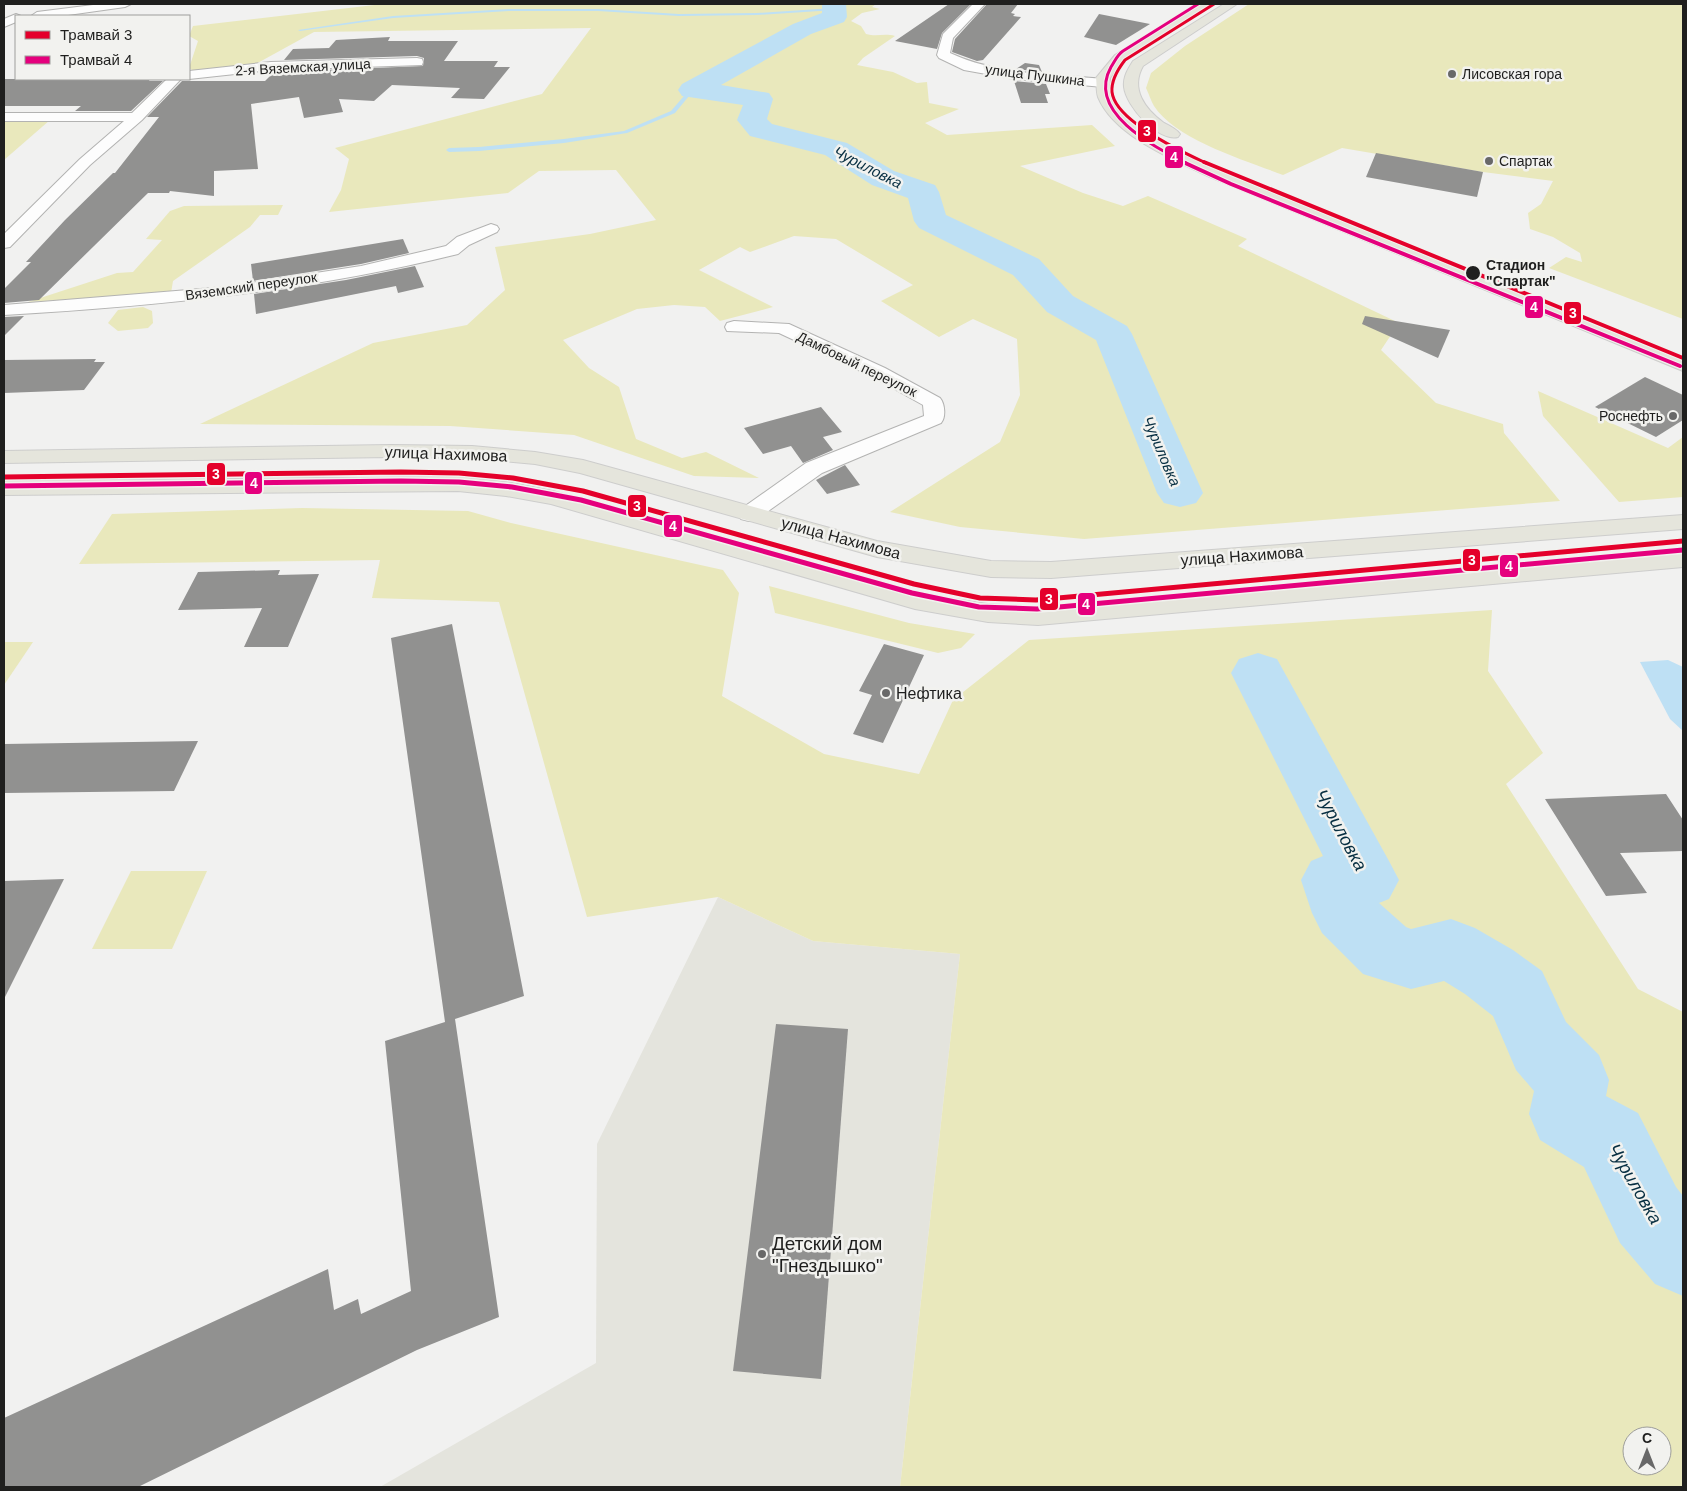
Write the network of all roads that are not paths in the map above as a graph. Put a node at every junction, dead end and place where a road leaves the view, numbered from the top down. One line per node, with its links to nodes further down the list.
1 (59, 4): 6 (street)
2 (125, 4): 7 (street)
3 (979, 4): 11 (street, улица Пушкина)
4 (1206, 4): 11 (main road)
5 (1231, 4): 14 (main road)
6 (26, 15)
7 (44, 15)
8 (417, 62): 9 (street, 2-я Вяземская улица)
9 (190, 75)
10 (173, 80): 13 (street)
11 (1103, 84): 21 (main road)
12 (4, 117): 13 (street)
13 (137, 117): 17 (street)
14 (1188, 142)
15 (1260, 176): 20 (main road)
16 (491, 229): 18 (street, Вяземский переулок)
17 (4, 243)
18 (4, 310)
19 (734, 327): 24 (street, Дамбовый переулок)
20 (1665, 341)
21 (1683, 365)
22 (4, 457): 24 (main road, улица Нахимова)
23 (4, 488): 26 (main road, улица Нахимова)
24 (749, 514): 25 (main road, улица Нахимова)
25 (1683, 522)
26 (1683, 559)

